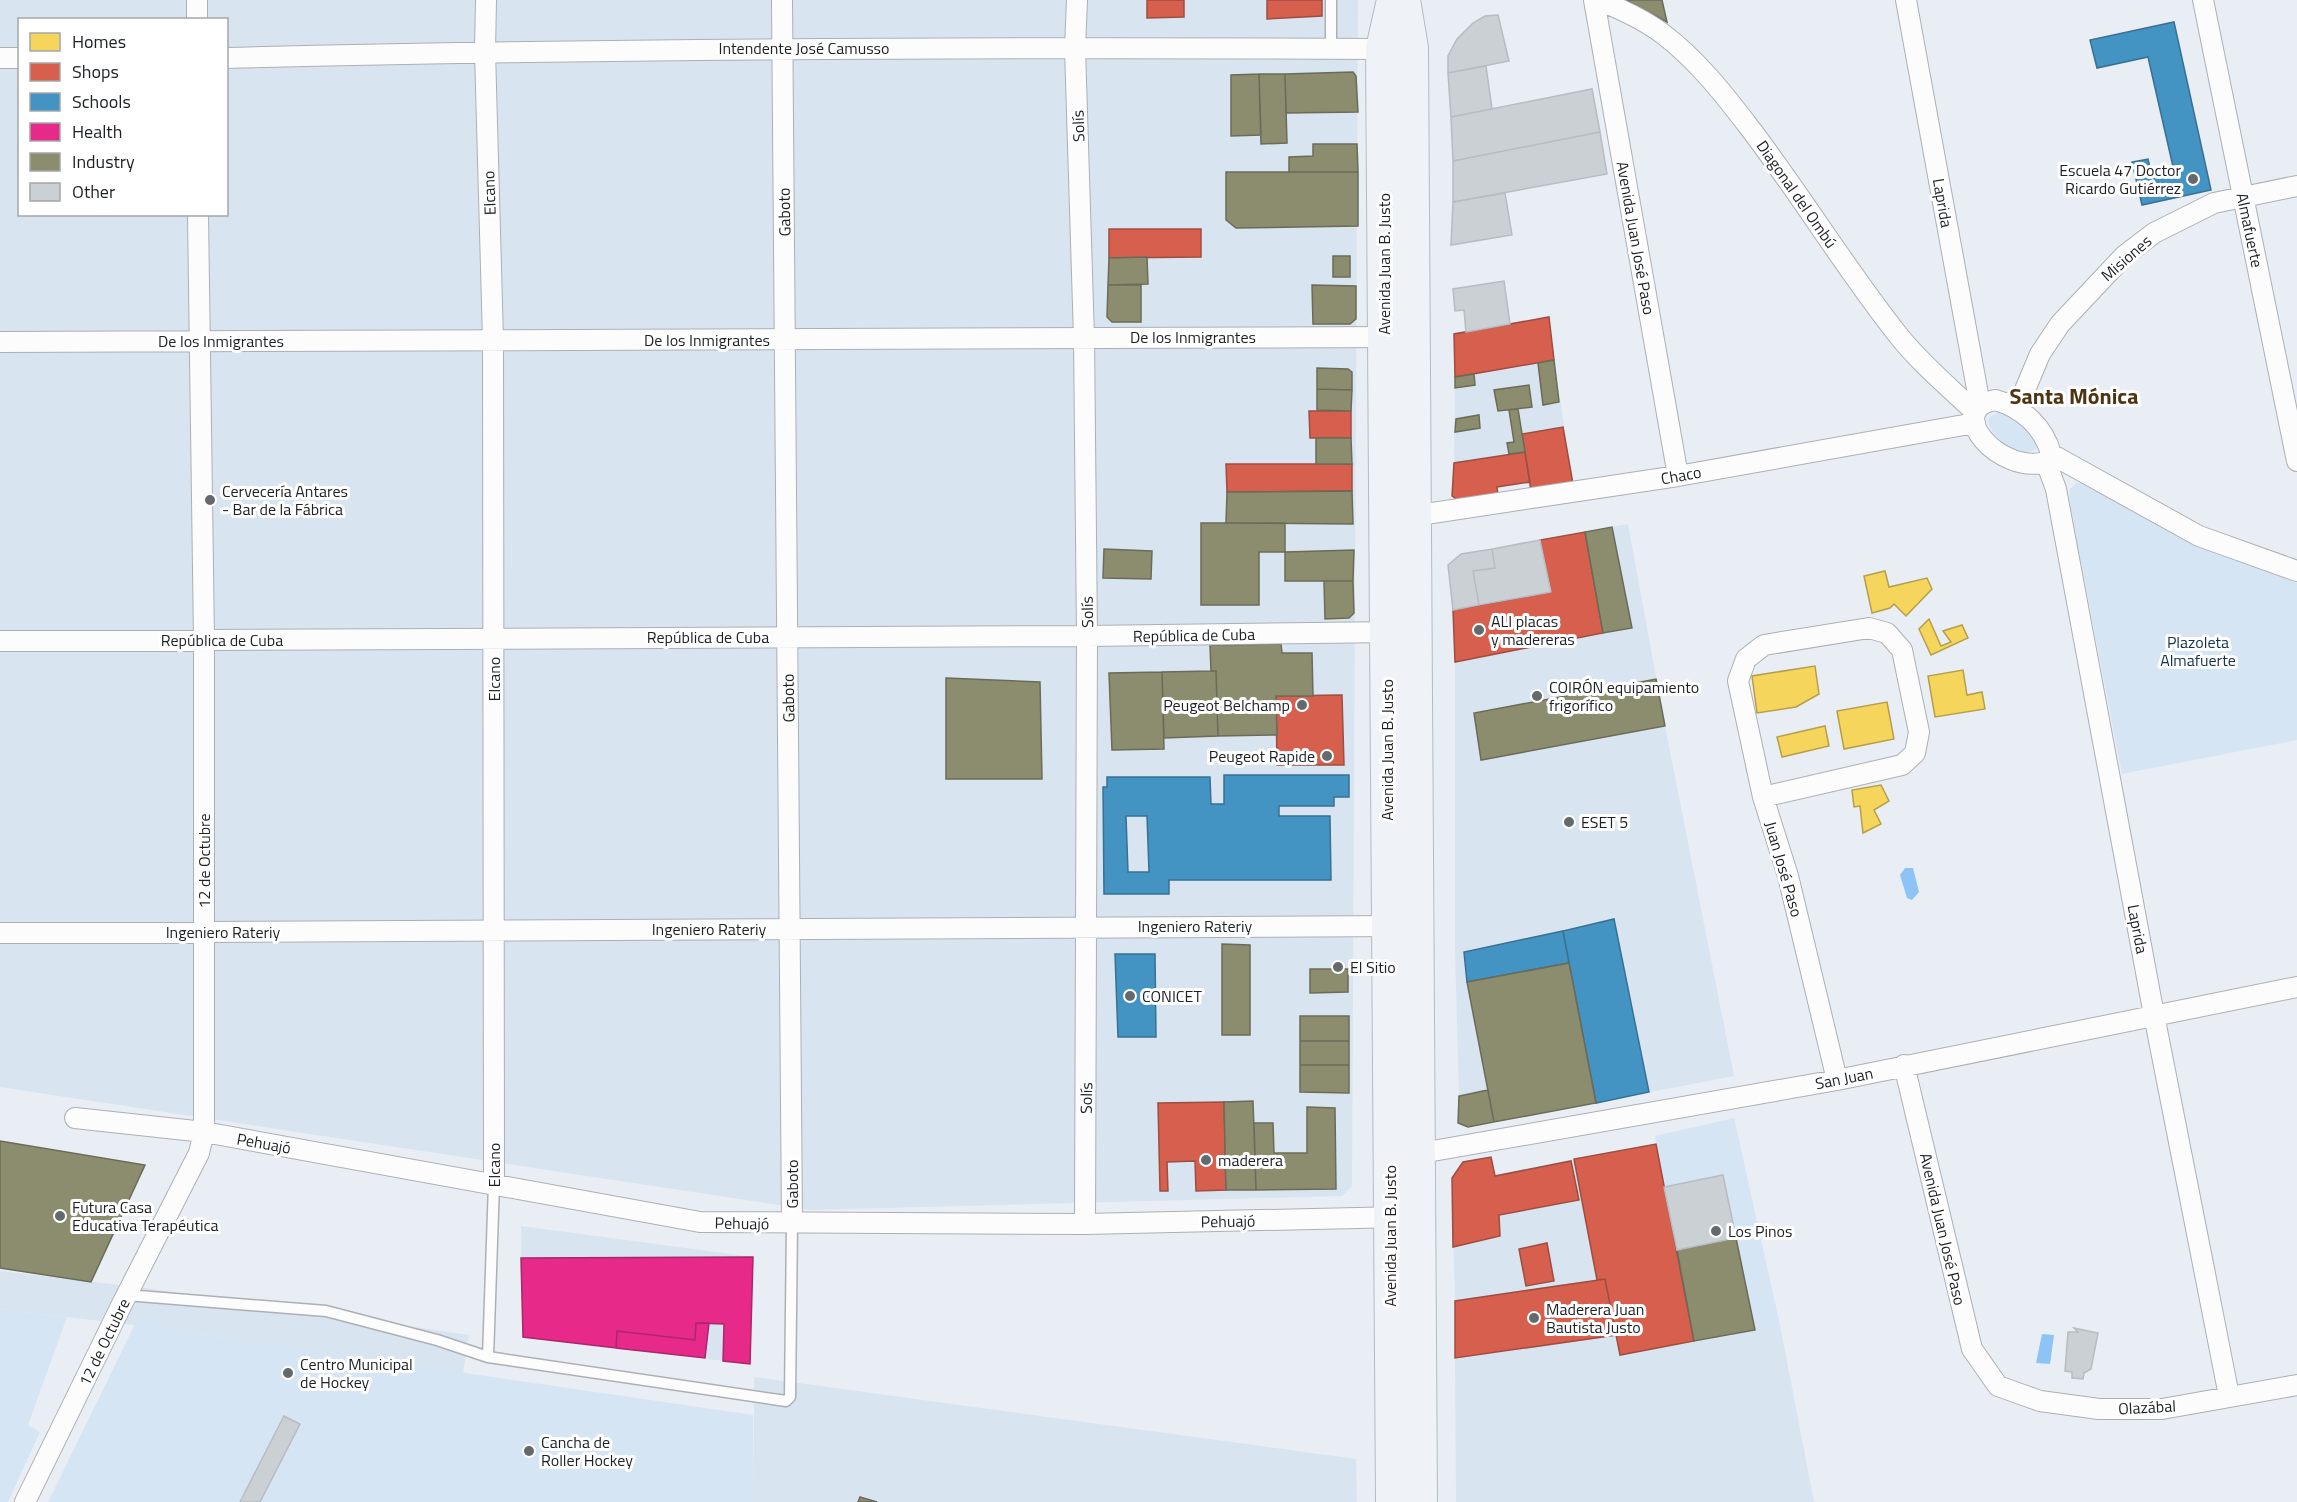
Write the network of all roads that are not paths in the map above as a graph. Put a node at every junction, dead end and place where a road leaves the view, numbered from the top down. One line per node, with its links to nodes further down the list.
1 (197, 0): 11 (street)
2 (486, 0): 16 (street, Elcano)
3 (782, 0): 12 (street, Gaboto)
4 (1077, 0): 13 (street, Solís)
5 (1331, 0): 14 (lane)
6 (1393, 0): 15 (main road, Avenida Juan B. Justo)
7 (1404, 0): 23 (main road, Avenida Juan B. Justo)
8 (1596, 0): 30 (street, Diagonal del Ombú); 33 (street, Avenida Juan José Paso)
9 (1906, 0): 30 (street, Laprida)
10 (2203, 0): 21 (street, Almafuerte)
11 (196, 18)
12 (782, 48): 13 (street, Intendente José Camusso); 16 (street, Intendente José Camusso); 25 (street, Gaboto)
13 (1075, 48): 14 (street, Intendente José Camusso); 24 (street, Solís)
14 (1331, 48): 15 (street, Intendente José Camusso)
15 (1382, 49): 23 (main road, Avenida Juan B. Justo)
16 (485, 51): 19 (street, Intendente José Camusso); 26 (street, Elcano)
17 (0, 58): 18 (street)
18 (18, 58)
19 (228, 58)
20 (2297, 186): 21 (street, Misiones)
21 (2243, 197): 29 (street, Misiones); 32 (street, Almafuerte)
22 (198, 216): 28 (street, 12 de Octubre)
23 (1399, 337): 24 (street, De los Inmigrantes); 34 (main road, Avenida Juan B. Justo)
24 (1084, 338): 25 (street, De los Inmigrantes); 37 (street, Solís)
25 (786, 339): 26 (street, De los Inmigrantes); 38 (street, Gaboto)
26 (493, 340): 28 (street, De los Inmigrantes); 39 (street, Elcano)
27 (0, 342): 28 (street, De los Inmigrantes)
28 (200, 342): 41 (street, 12 de Octubre)
29 (2017, 408): 30 (street); 31 (street)
30 (1977, 414): 31 (street, Diagonal del Ombú); 33 (street, Chaco)
31 (2049, 458): 35 (street, Diagonal del Ombú); 50 (street, Laprida)
32 (2297, 461)
33 (1678, 476): 34 (street, Chaco)
34 (1400, 517): 36 (main road, Avenida Juan B. Justo)
35 (2297, 571)
36 (1401, 632): 37 (street, República de Cuba); 44 (main road, Avenida Juan B. Justo)
37 (1087, 636): 38 (street, República de Cuba); 43 (street, Solís)
38 (787, 637): 39 (street, República de Cuba); 45 (street, Gaboto)
39 (494, 639): 41 (street, República de Cuba); 46 (street, Elcano)
40 (0, 640): 41 (street, República de Cuba)
41 (204, 640): 47 (street, 12 de Octubre)
42 (1762, 797): 42 (street, Juan José Paso); 52 (street, Juan José Paso)
43 (1087, 926): 44 (street, Ingeniero Rateriy); 45 (street, Ingeniero Rateriy); 59 (street, Solís)
44 (1402, 926): 55 (main road, Avenida Juan B. Justo)
45 (790, 928): 46 (street, Ingeniero Rateriy); 58 (street, Gaboto)
46 (494, 930): 47 (street, Ingeniero Rateriy); 56 (street, Elcano)
47 (204, 932): 48 (street, Ingeniero Rateriy); 54 (street, 12 de Octubre)
48 (0, 933)
49 (2297, 987): 50 (street, San Juan)
50 (2154, 1015): 51 (street, San Juan); 64 (street, Laprida)
51 (1904, 1065): 52 (street, San Juan); 63 (street, Avenida Juan José Paso)
52 (1837, 1080): 55 (street, San Juan)
53 (75, 1118): 54 (street, Pehuajó)
54 (204, 1132): 56 (street, Pehuajó); 60 (street, 12 de Octubre)
55 (1404, 1155): 57 (main road, Avenida Juan B. Justo)
56 (494, 1184): 58 (street, Pehuajó); 61 (lane, Elcano)
57 (1404, 1217): 59 (street, Pehuajó); 66 (main road, Avenida Juan B. Justo); 67 (main road, Avenida Juan B. Justo)
58 (792, 1224): 59 (street, Pehuajó); 61 (lane, Gaboto)
59 (1085, 1224)
60 (126, 1294): 61 (lane); 65 (street, 12 de Octubre)
61 (488, 1357)
62 (2297, 1385): 64 (street, Olazábal)
63 (1998, 1386): 64 (street, Olazábal)
64 (2229, 1396)
65 (26, 1502)
66 (1392, 1502)
67 (1421, 1502)

